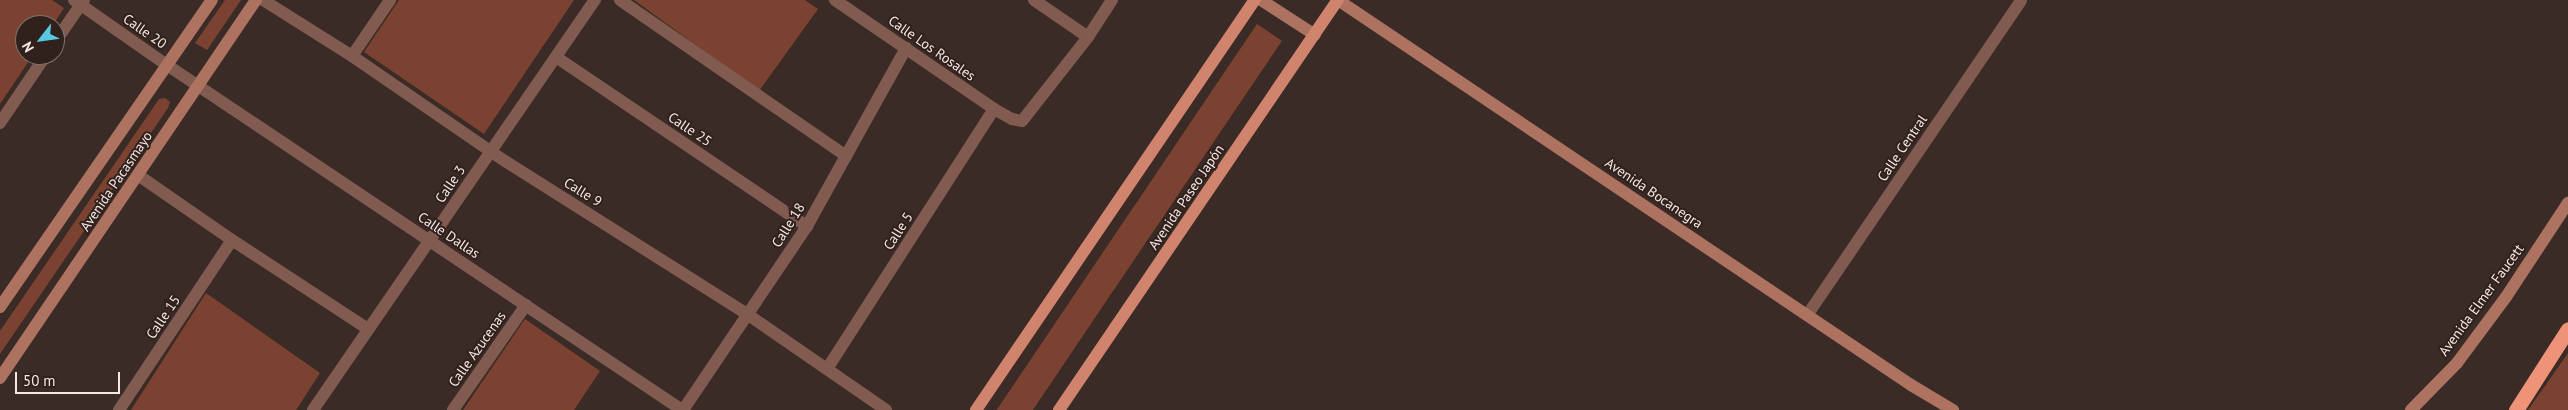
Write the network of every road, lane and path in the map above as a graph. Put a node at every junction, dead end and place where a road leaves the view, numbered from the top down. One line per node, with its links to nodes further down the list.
1 (212, 0): 22 (street, Avenida Pacasmayo)
2 (256, 0): 23 (street, Avenida Pacasmayo)
3 (264, 0): 19 (street, Calle 9)
4 (390, 0): 19 (street)
5 (595, 0): 20 (street, Calle 3)
6 (620, 0): 27 (street)
7 (835, 0): 18 (street, Calle Los Rosales)
8 (1034, 0): 17 (street)
9 (1112, 0): 17 (street)
10 (1254, 0): 46 (main road)
11 (1261, 0): 16 (street)
12 (1338, 0): 16 (main road, Avenida Paseo Japón); 36 (street, Avenida Bocanegra)
13 (2021, 0): 36 (street, Calle Central)
14 (80, 1): 15 (street); 22 (street, Calle 20)
15 (65, 26)
16 (1315, 35): 47 (main road, Avenida Paseo Japón)
17 (1088, 36): 24 (street, Calle Los Rosales)
18 (906, 48): 24 (street, Calle Los Rosales); 27 (street, Calle 18)
19 (352, 56): 26 (street, Calle 9)
20 (556, 57): 26 (street, Calle 3); 30 (street, Calle 25)
21 (39, 65): 25 (street)
22 (167, 65): 23 (street, Calle 20); 33 (street, Avenida Pacasmayo)
23 (198, 86): 28 (street, Avenida Pacasmayo); 32 (street, Calle Dallas)
24 (994, 110): 39 (street, Calle 5)
25 (0, 123)
26 (490, 150): 32 (street, Calle 3); 35 (street, Calle 9)
27 (846, 156): 30 (street, Calle 18)
28 (138, 175): 31 (street); 40 (street, Avenida Pacasmayo)
29 (2568, 203): 49 (street, Avenida Elmer Faucett)
30 (807, 226): 35 (street, Calle 18)
31 (232, 240): 37 (street); 41 (street, Calle 15)
32 (429, 241): 34 (street, Calle Dallas); 37 (street, Calle 3)
33 (1, 302)
34 (526, 305): 43 (street, Calle Azucenas); 44 (street, Calle Dallas)
35 (747, 314): 39 (street, Calle 9); 44 (street, Calle 18)
36 (1808, 314): 48 (street, Avenida Bocanegra)
37 (368, 329): 42 (street, Calle 3)
38 (2568, 329): 50 (highway)
39 (826, 369): 45 (street, Calle 9)
40 (0, 378)
41 (118, 410)
42 (313, 410)
43 (453, 410)
44 (683, 410)
45 (886, 410)
46 (976, 410)
47 (1059, 410)
48 (1953, 410)
49 (2411, 410)
50 (2516, 410)

